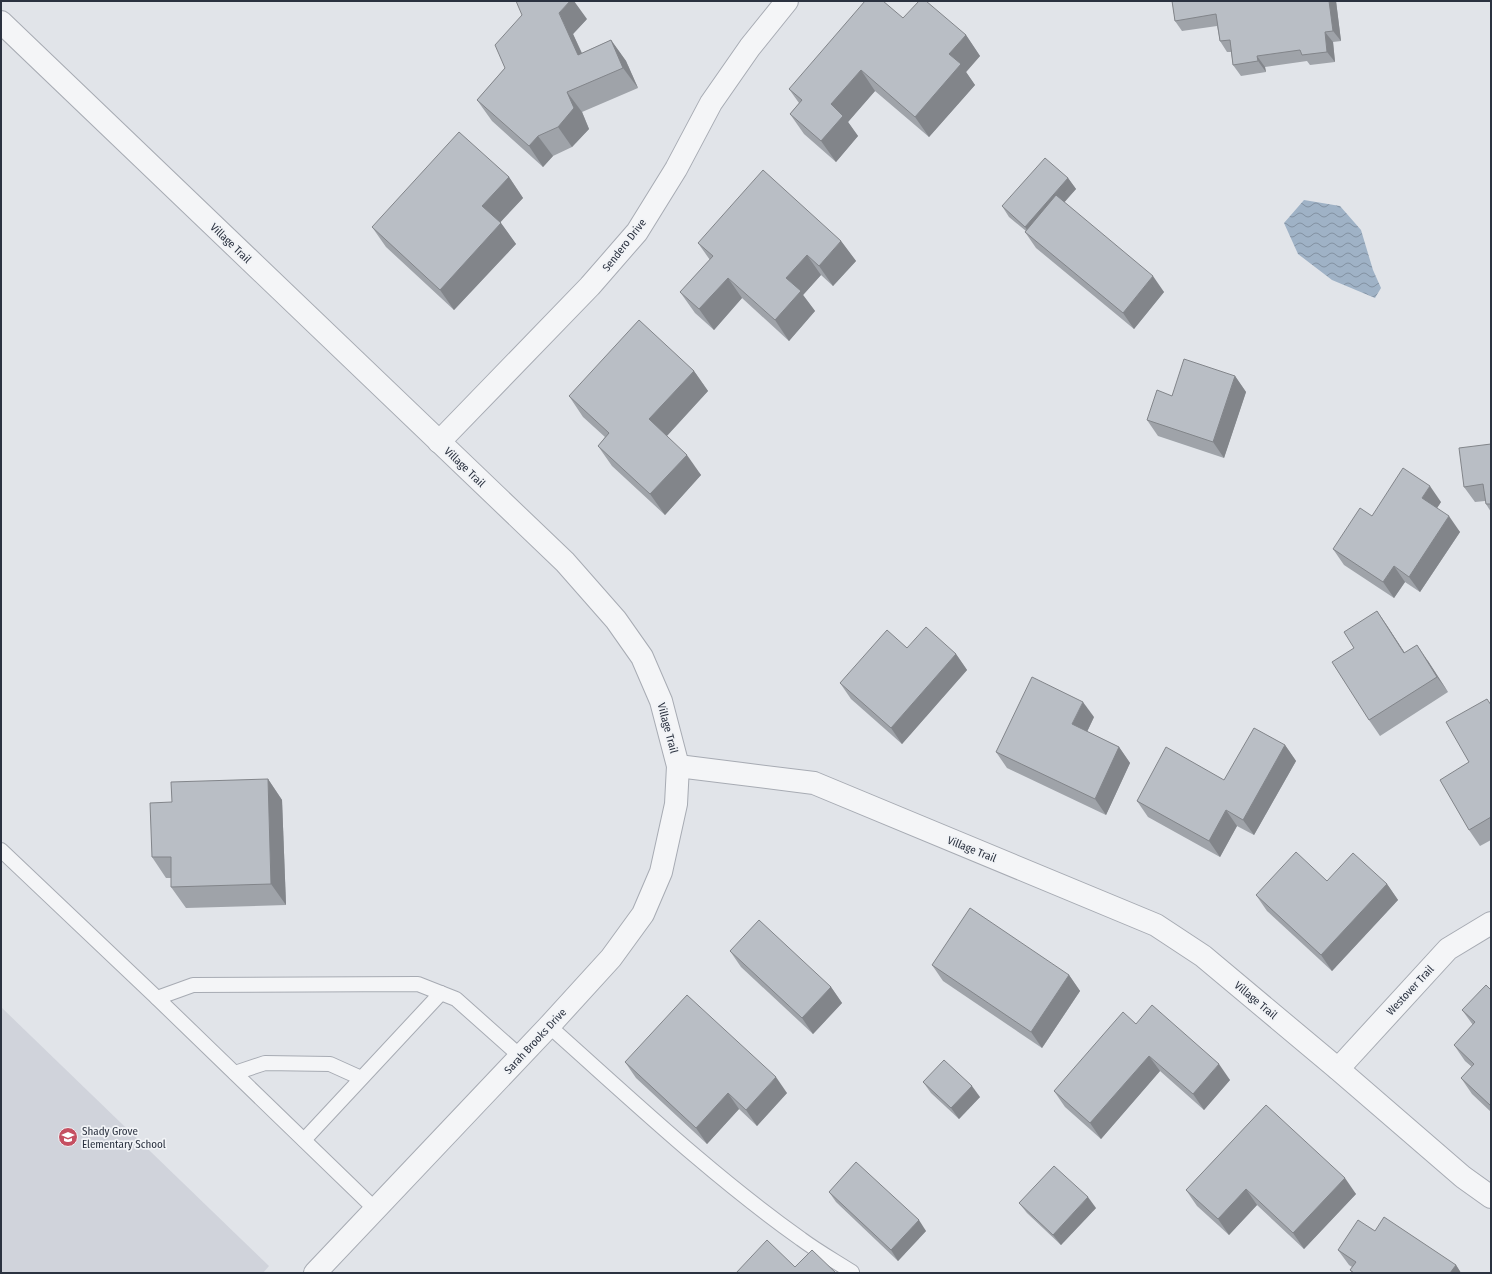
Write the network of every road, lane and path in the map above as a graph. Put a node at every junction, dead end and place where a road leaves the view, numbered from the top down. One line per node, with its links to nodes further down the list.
1 (787, 1): 3 (street, Sendero Drive)
2 (1, 22): 3 (street, Village Trail)
3 (439, 442): 4 (street, Village Trail)
4 (678, 766): 9 (street, Sarah Brooks Drive); 11 (street, Village Trail)
5 (1, 850): 8 (lane)
6 (1491, 924): 11 (street, Westover Trail)
7 (441, 993): 8 (lane); 10 (lane); 13 (lane)
8 (157, 998): 12 (lane)
9 (549, 1026): 10 (street, Sarah Brooks Drive); 17 (lane)
10 (520, 1056): 16 (street, Sarah Brooks Drive)
11 (1338, 1069): 15 (street, Village Trail)
12 (235, 1073): 13 (lane); 14 (lane)
13 (362, 1078): 14 (lane)
14 (304, 1140): 16 (lane)
15 (1491, 1196)
16 (375, 1210): 18 (street, Sarah Brooks Drive)
17 (852, 1272)
18 (315, 1273)

